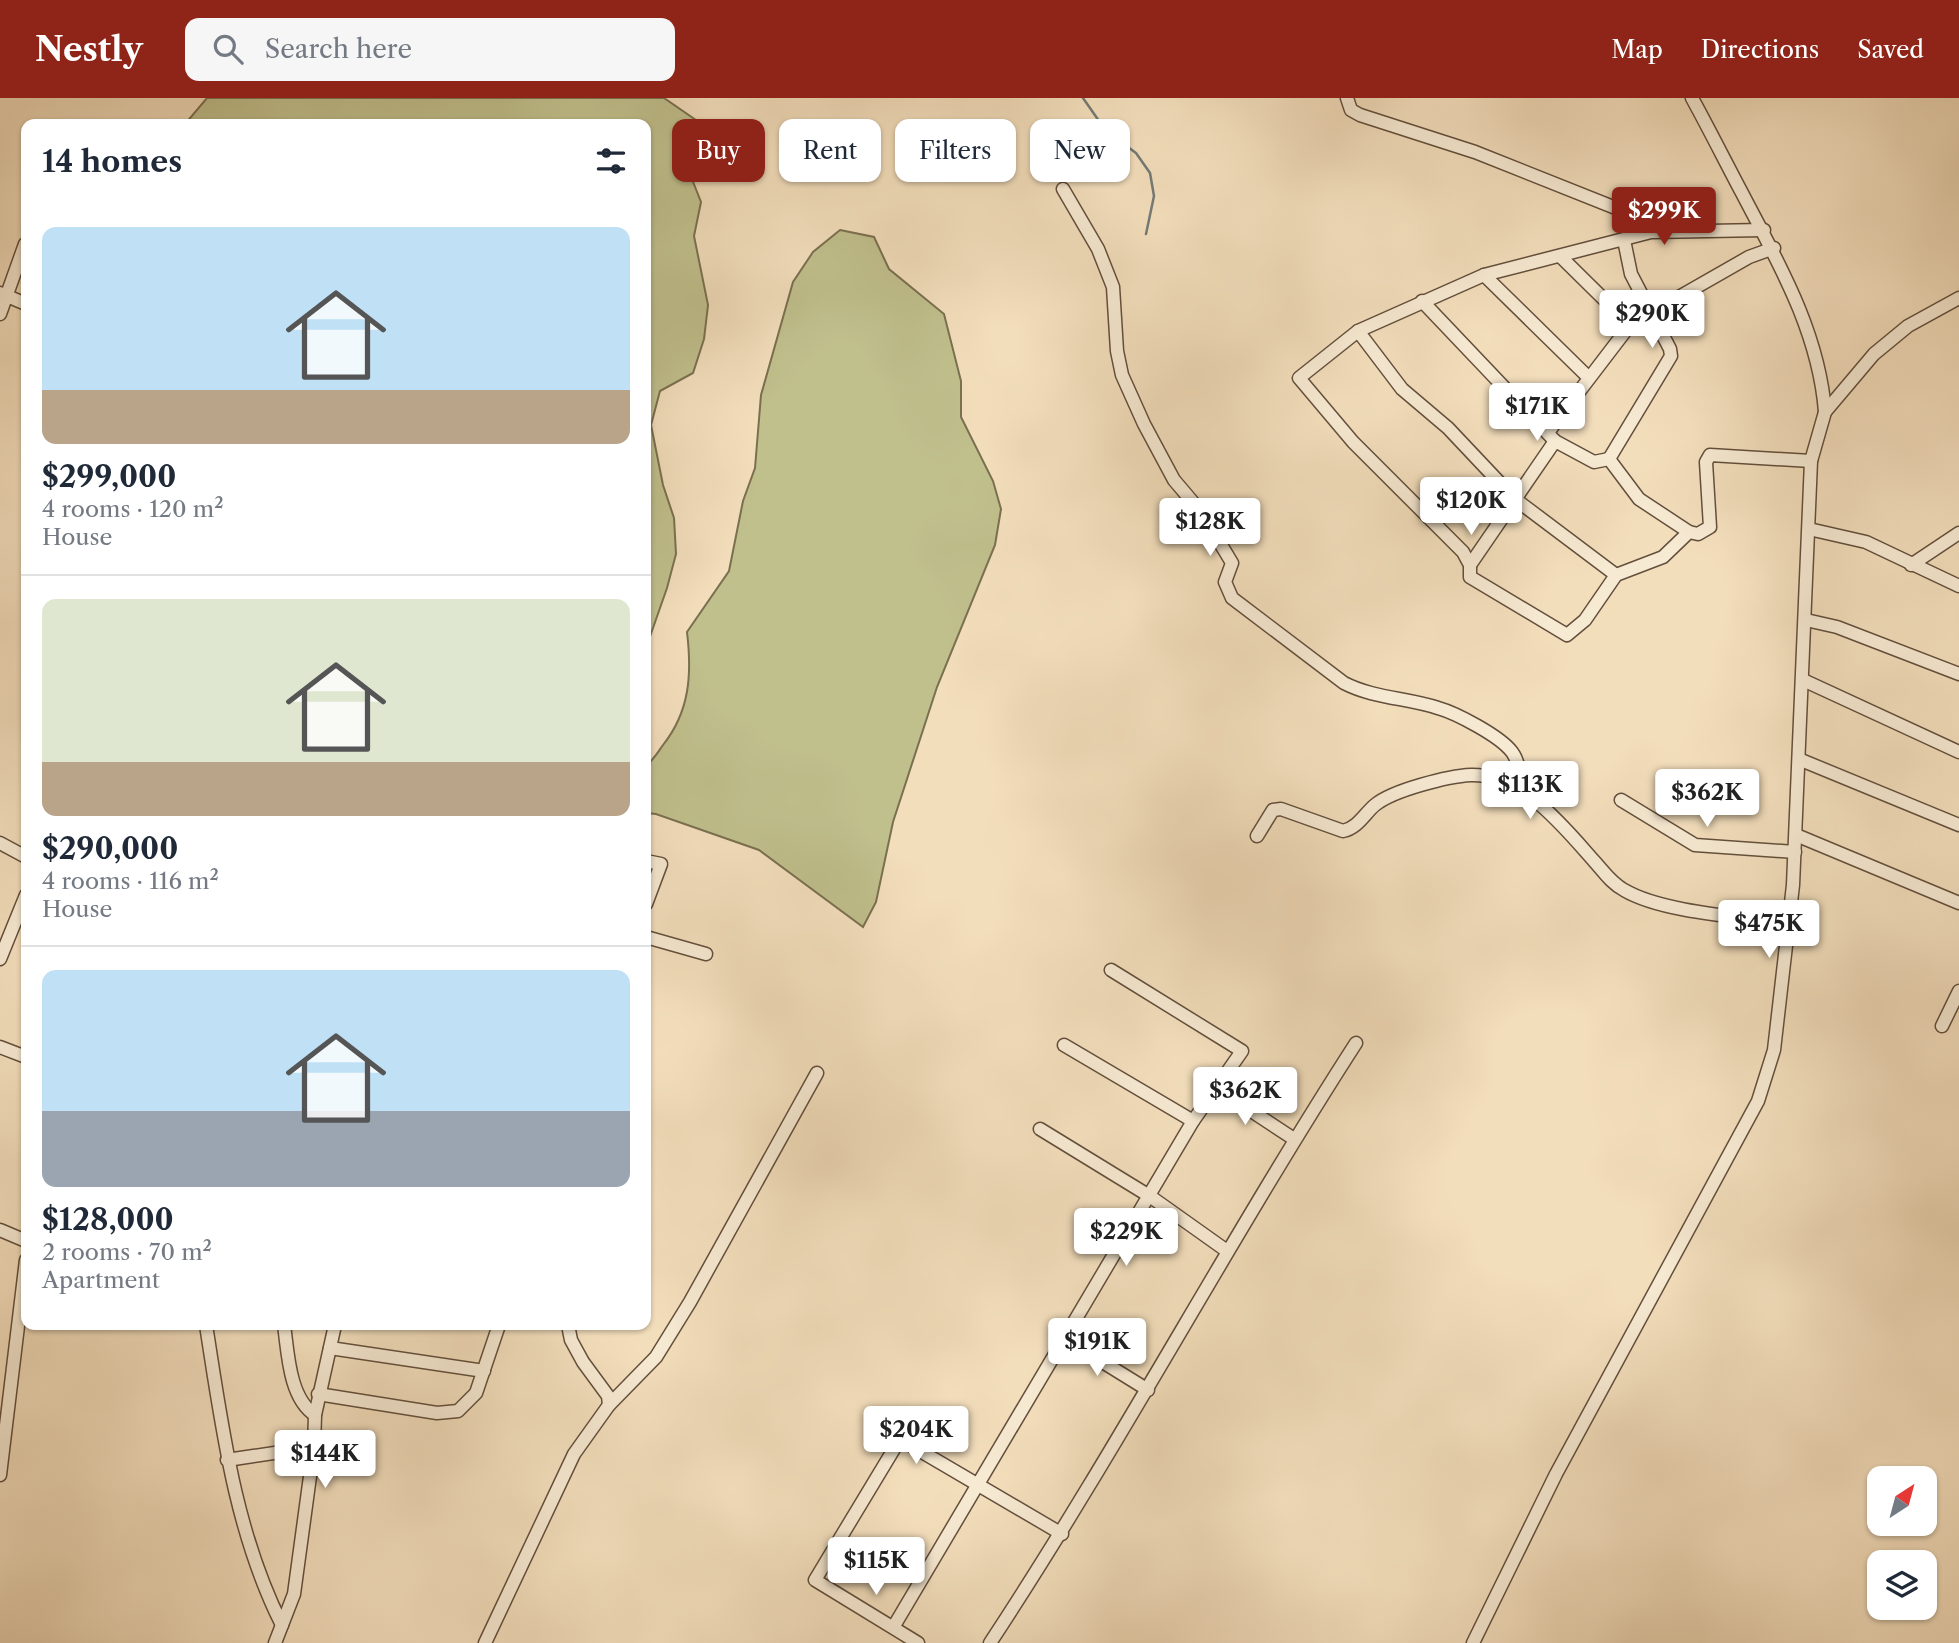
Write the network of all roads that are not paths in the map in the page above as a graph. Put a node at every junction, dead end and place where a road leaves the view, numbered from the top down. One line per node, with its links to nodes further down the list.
1 (1347, 98): 4 (street)
2 (1692, 98): 5 (street)
3 (1063, 189): 37 (street)
4 (1670, 230): 5 (street); 6 (street)
5 (1764, 230): 7 (street)
6 (1624, 240): 9 (street); 15 (street)
7 (1774, 248): 15 (street); 20 (street)
8 (21, 253): 11 (street)
9 (1561, 257): 10 (street); 17 (street)
10 (1484, 275): 13 (street); 19 (street)
11 (3, 294): 14 (street); 16 (street)
12 (1959, 298): 20 (street)
13 (1422, 301): 18 (street); 21 (street)
14 (21, 302)
15 (1649, 313): 17 (street); 22 (street)
16 (0, 314)
17 (1630, 325): 19 (street)
18 (1358, 331): 24 (street); 28 (street)
19 (1589, 378): 21 (street)
20 (1825, 412): 23 (street)
21 (1552, 436): 22 (street); 24 (street)
22 (1609, 459): 26 (street)
23 (1811, 461): 25 (street); 26 (street)
24 (1515, 499): 28 (street); 30 (street)
25 (1809, 529): 29 (street); 32 (street)
26 (1689, 532): 30 (street)
27 (1959, 533): 29 (street)
28 (1471, 565): 30 (street)
29 (1911, 565): 31 (street)
30 (1616, 575)
31 (1959, 586)
32 (1806, 620): 33 (street); 34 (street)
33 (1959, 674)
34 (1803, 680): 35 (street); 36 (street)
35 (1959, 752)
36 (1801, 760): 39 (street); 40 (street)
37 (1518, 787): 41 (street); 49 (street)
38 (1620, 800): 43 (street)
39 (1959, 825)
40 (1796, 835): 43 (street); 47 (street)
41 (1257, 836)
42 (0, 843): 44 (street)
43 (1795, 852): 49 (street)
44 (21, 854)
45 (651, 862): 46 (street)
46 (651, 891)
47 (1959, 903)
48 (21, 907): 52 (street)
49 (1790, 924): 94 (street)
50 (651, 938): 51 (street)
51 (706, 954)
52 (0, 959)
53 (1111, 970): 61 (street)
54 (1959, 990): 55 (street)
55 (1942, 1026)
56 (1356, 1043): 64 (street)
57 (1064, 1045): 62 (street)
58 (0, 1047): 59 (street)
59 (21, 1055)
60 (817, 1073): 81 (street)
61 (1214, 1087): 62 (street); 64 (street)
62 (1193, 1121): 65 (street)
63 (1040, 1129): 65 (street)
64 (1294, 1139): 68 (street)
65 (1151, 1197): 68 (street); 75 (street)
66 (0, 1230): 67 (street)
67 (21, 1239)
68 (1227, 1251): 78 (street)
69 (21, 1292): 80 (street)
70 (207, 1330): 84 (street)
71 (285, 1330): 82 (street)
72 (334, 1330): 76 (street)
73 (497, 1330): 77 (street)
74 (569, 1330): 81 (street)
75 (1064, 1338): 78 (street); 86 (street)
76 (330, 1348): 77 (street); 79 (street)
77 (484, 1371): 79 (street)
78 (1148, 1390): 87 (street)
79 (318, 1394): 82 (street)
80 (3, 1405): 85 (street)
81 (609, 1405): 92 (street)
82 (315, 1415): 83 (street)
83 (314, 1447): 84 (street); 88 (street)
84 (227, 1460): 88 (street)
85 (0, 1475)
86 (979, 1483): 87 (street); 89 (street); 89 (street)
87 (1062, 1534): 93 (street)
88 (282, 1625): 91 (street)
89 (894, 1626): 90 (street)
90 (910, 1641)
91 (275, 1643)
92 (485, 1643)
93 (990, 1643)
94 (1473, 1643)

